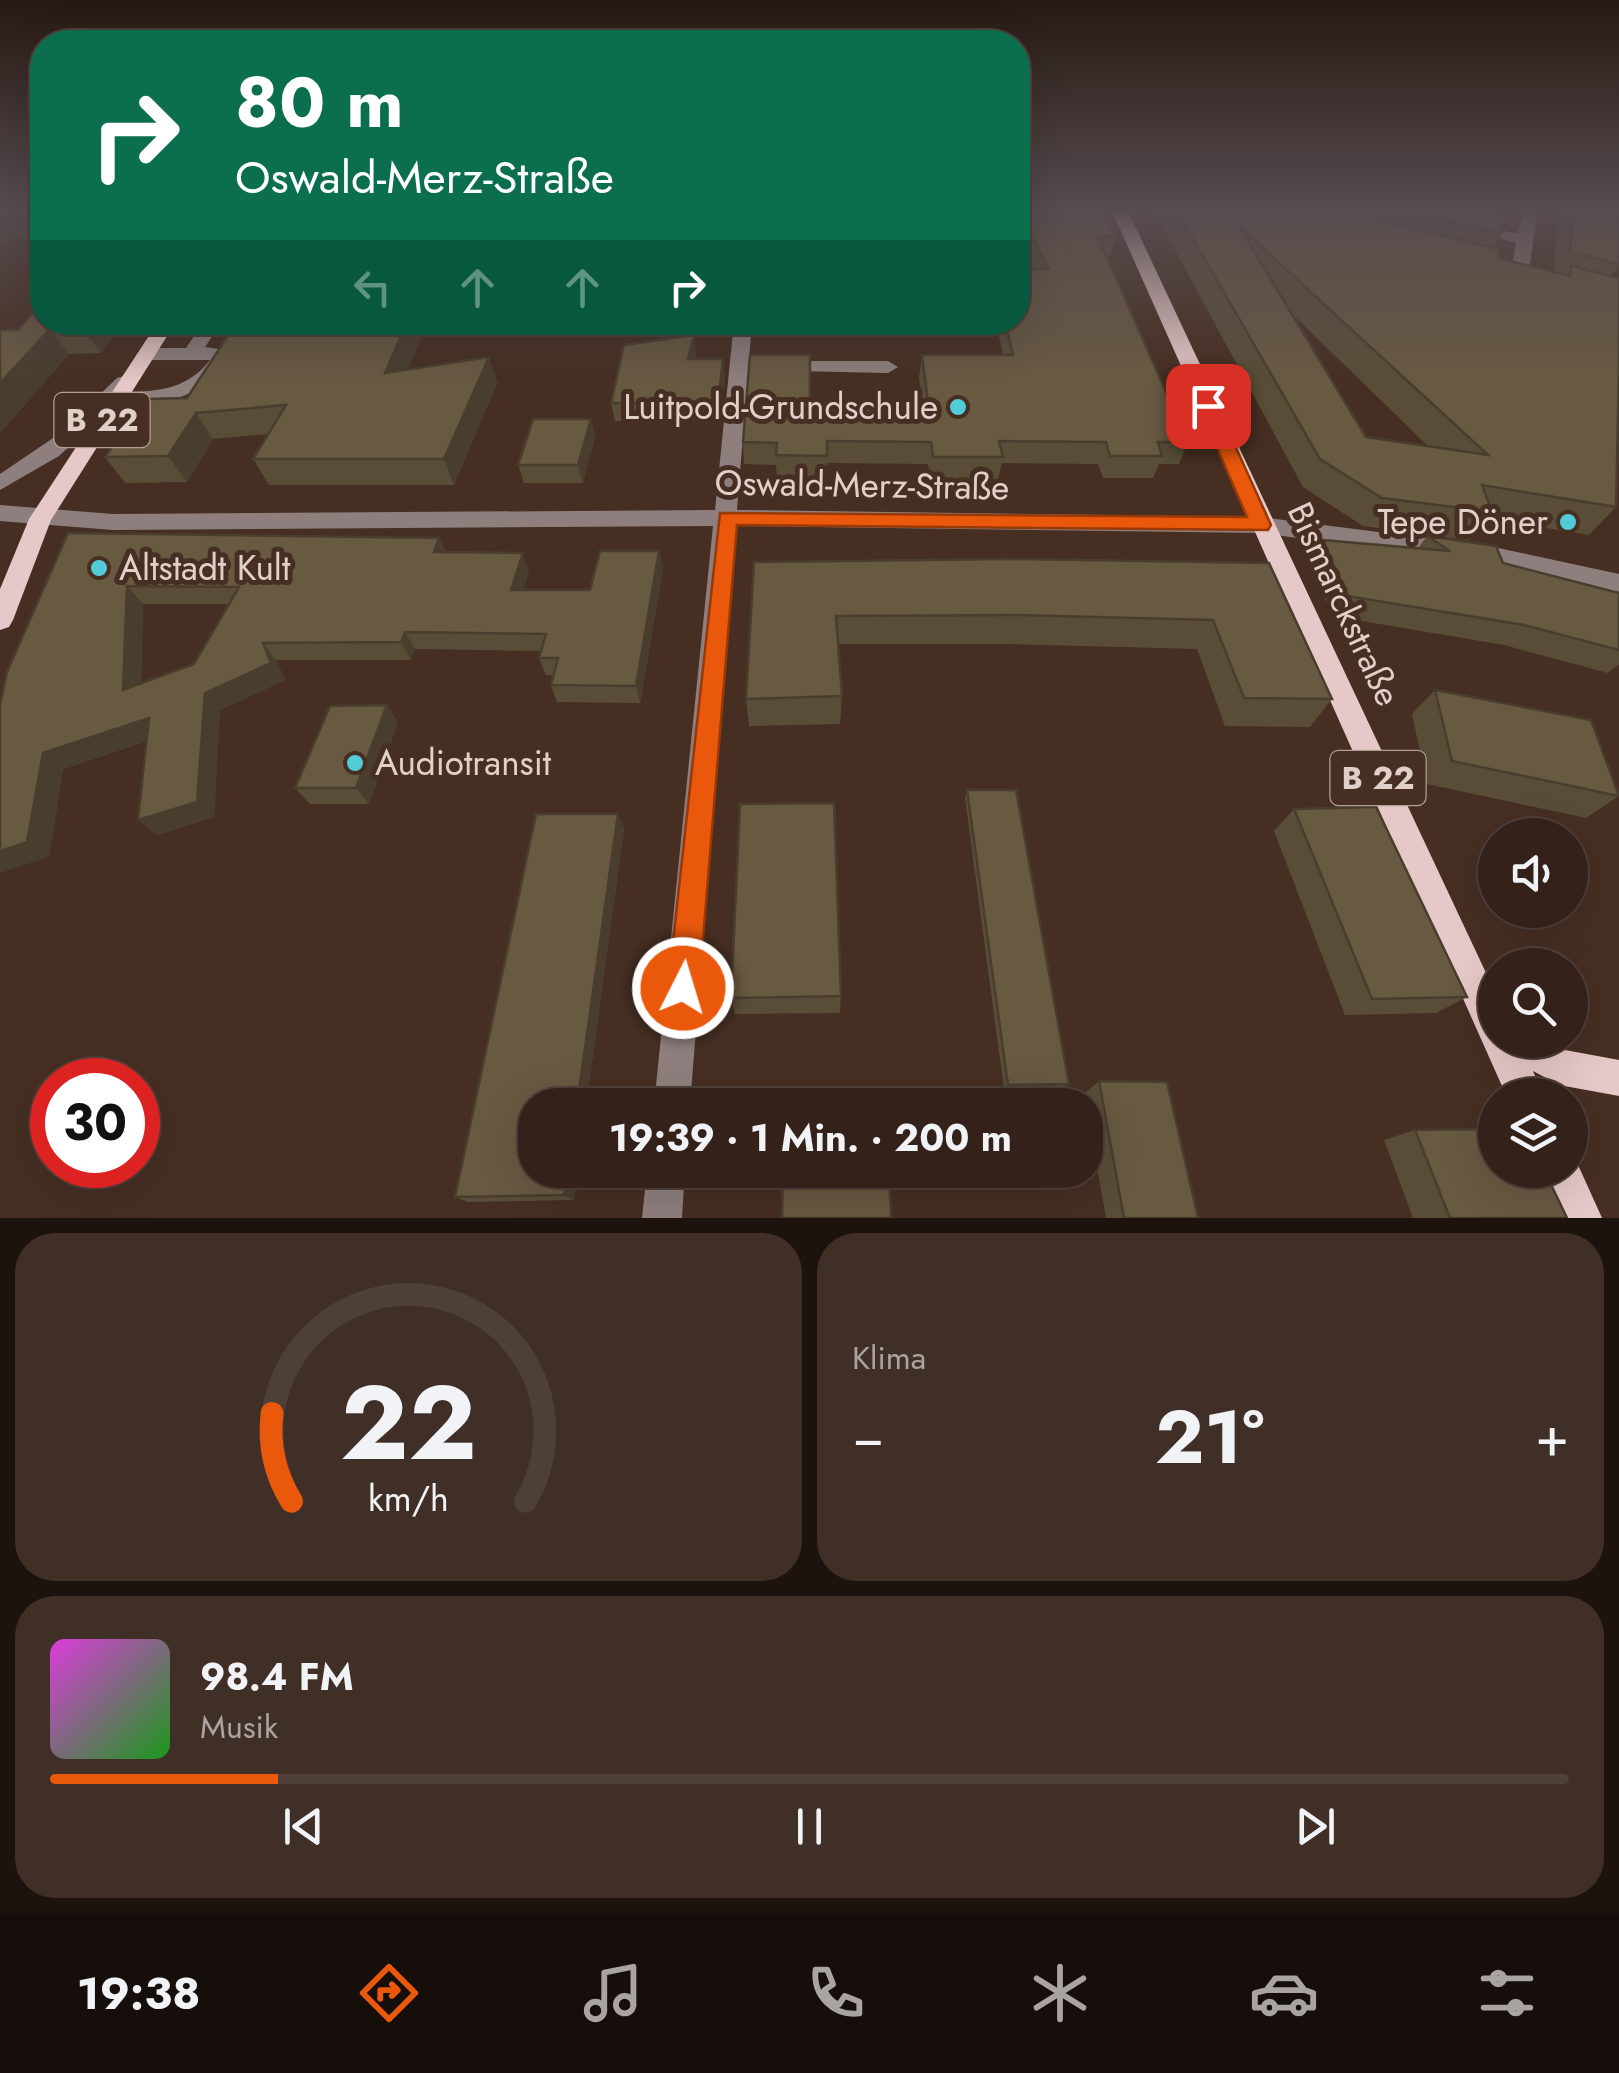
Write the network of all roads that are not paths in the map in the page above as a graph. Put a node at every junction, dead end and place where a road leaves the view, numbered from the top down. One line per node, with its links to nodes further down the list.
1 (1146, 268): 19 (main road, Bismarckstraße / B 22)
2 (1520, 268): 4 (street)
3 (1500, 273): 4 (street)
4 (1519, 277): 5 (street)
5 (1542, 282)
6 (158, 335): 10 (main road, B 22)
7 (204, 335): 9 (street)
8 (742, 335): 17 (street)
9 (192, 353): 10 (street); 14 (street)
10 (144, 354): 13 (main road, B 22)
11 (802, 367): 12 (street)
12 (888, 367)
13 (130, 374): 14 (main road, B 22); 15 (street)
14 (116, 398): 18 (main road, B 22)
15 (0, 483)
16 (0, 513): 18 (street, Oswald-Merz-Straße)
17 (727, 518): 18 (street, Oswald-Merz-Straße); 19 (street, Oswald-Merz-Straße); 25 (street)
18 (40, 519): 21 (main road, B 22)
19 (1261, 525): 20 (street, Oswald-Merz-Straße); 22 (main road, Bismarckstraße / B 22)
20 (1619, 583)
21 (0, 620)
22 (1478, 993)
23 (1545, 1058): 24 (main road)
24 (1619, 1078)
25 (674, 1088)
26 (664, 1188): 28 (street)
27 (1568, 1188): 29 (main road)
28 (662, 1218)
29 (1582, 1218)

